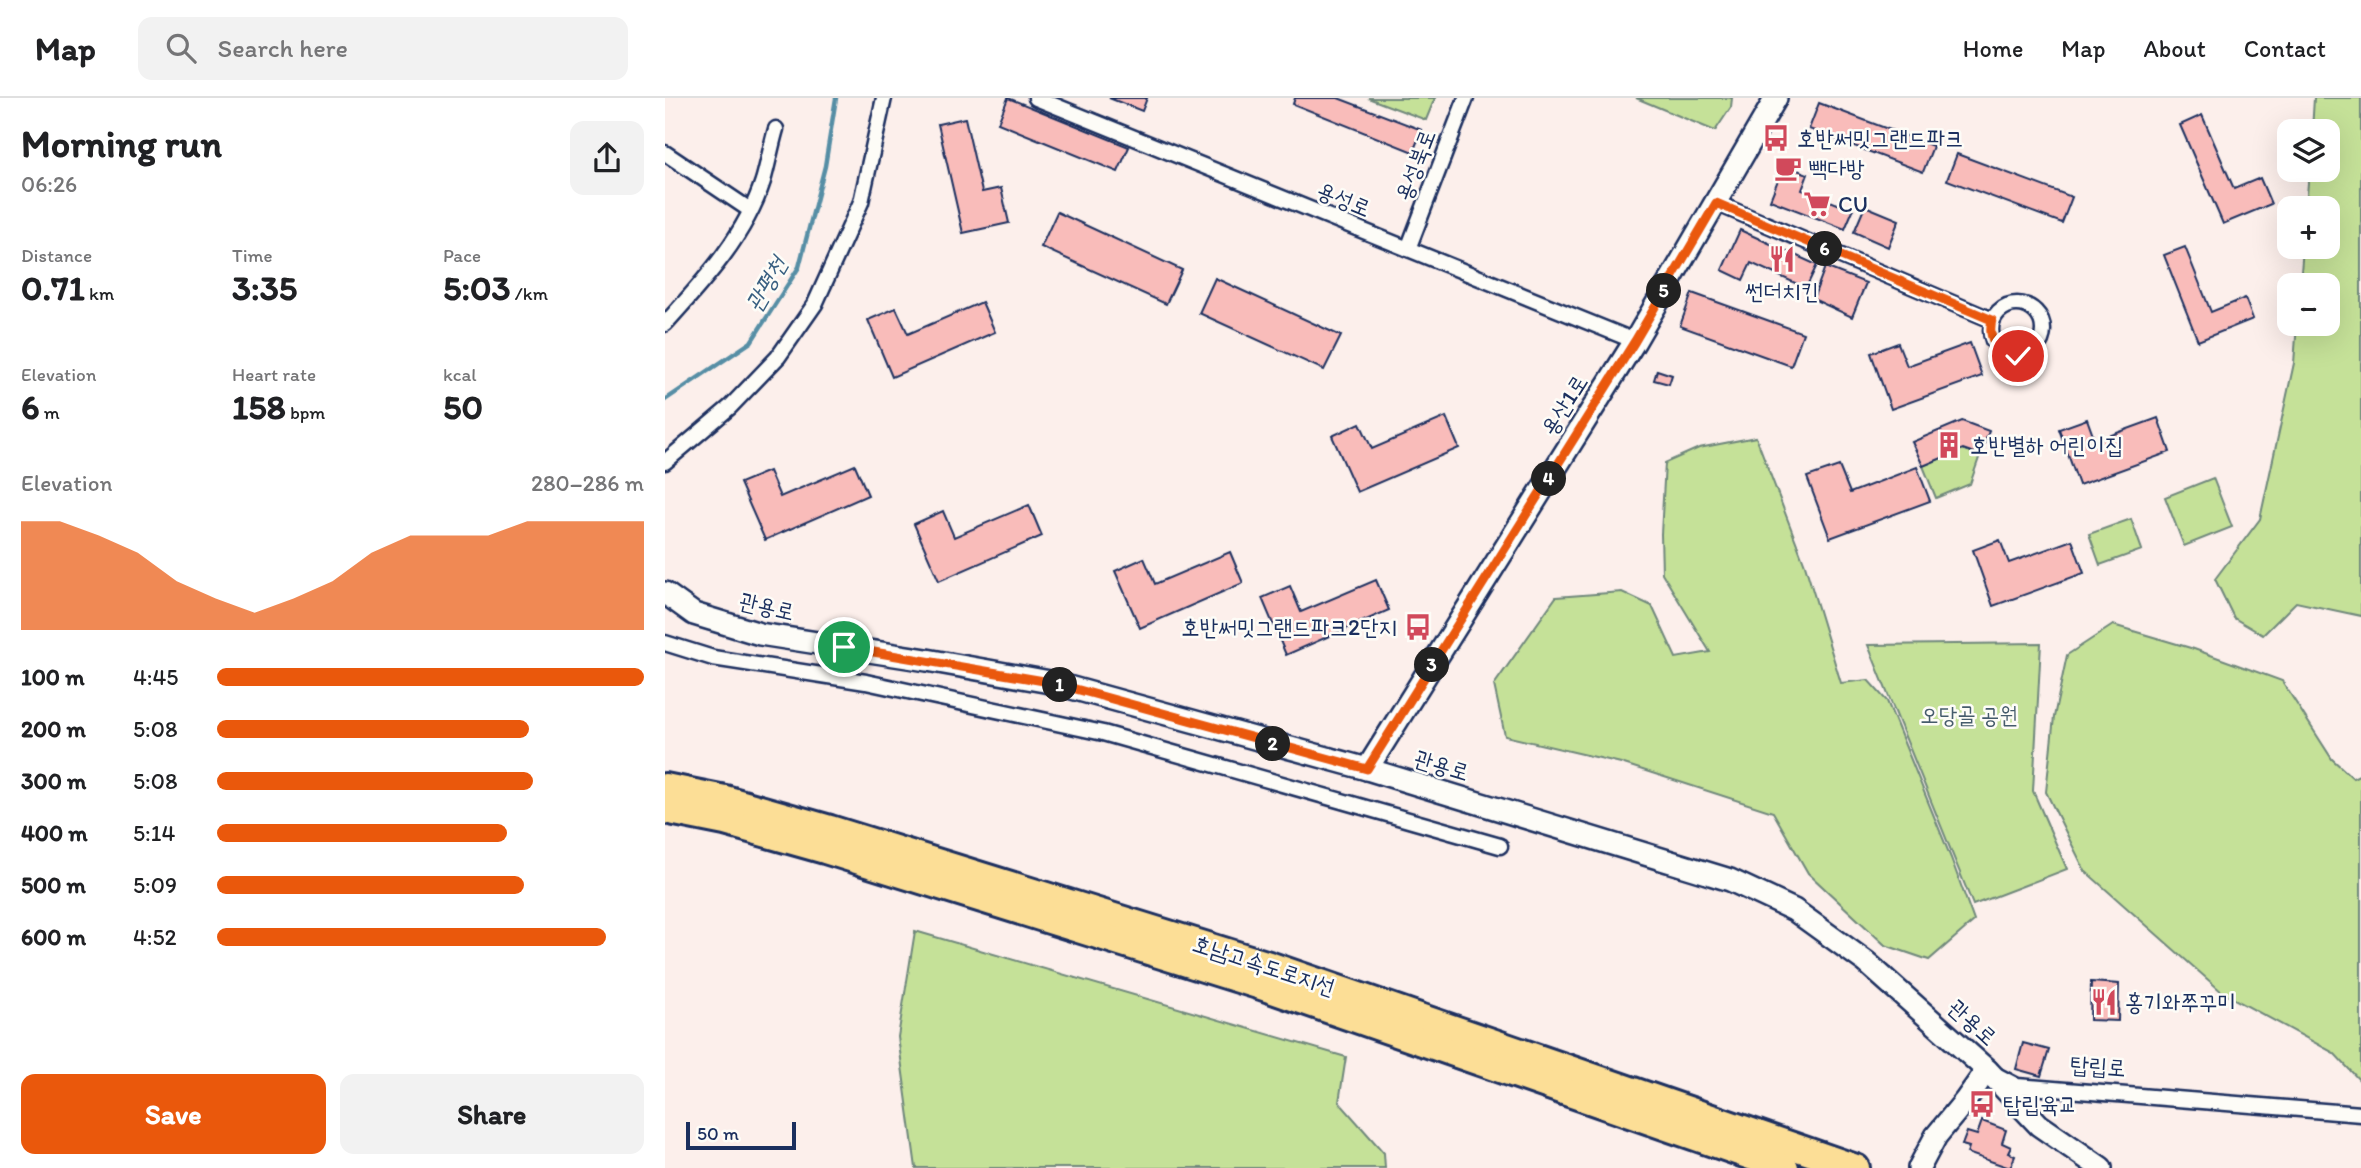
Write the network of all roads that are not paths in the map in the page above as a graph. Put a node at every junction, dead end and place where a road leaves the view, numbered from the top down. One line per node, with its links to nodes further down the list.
1 (884, 98): 13 (street)
2 (1036, 98): 9 (street, 용성로)
3 (1466, 98): 9 (street, 용성북로)
4 (1776, 98): 7 (main road, 용산1로)
5 (776, 129): 8 (street)
6 (665, 153): 8 (street)
7 (1716, 203): 10 (street); 12 (main road, 용산1로)
8 (750, 210): 11 (street)
9 (1408, 249): 12 (street, 용성로)
10 (1992, 320)
11 (665, 324)
12 (1635, 341): 16 (main road, 용산1로)
13 (665, 462)
14 (665, 593): 16 (main road, 관용로)
15 (665, 643): 19 (street)
16 (1367, 769): 20 (main road, 관용로)
17 (665, 788): 24 (highway, 호남고속도로지선)
18 (665, 810): 23 (highway, 호남고속도로지선)
19 (1500, 846)
20 (1987, 1070): 21 (street, 탑립로); 22 (main road); 25 (main road)
21 (2361, 1114)
22 (1920, 1165)
23 (1786, 1168)
24 (1856, 1168)
25 (2101, 1168)

